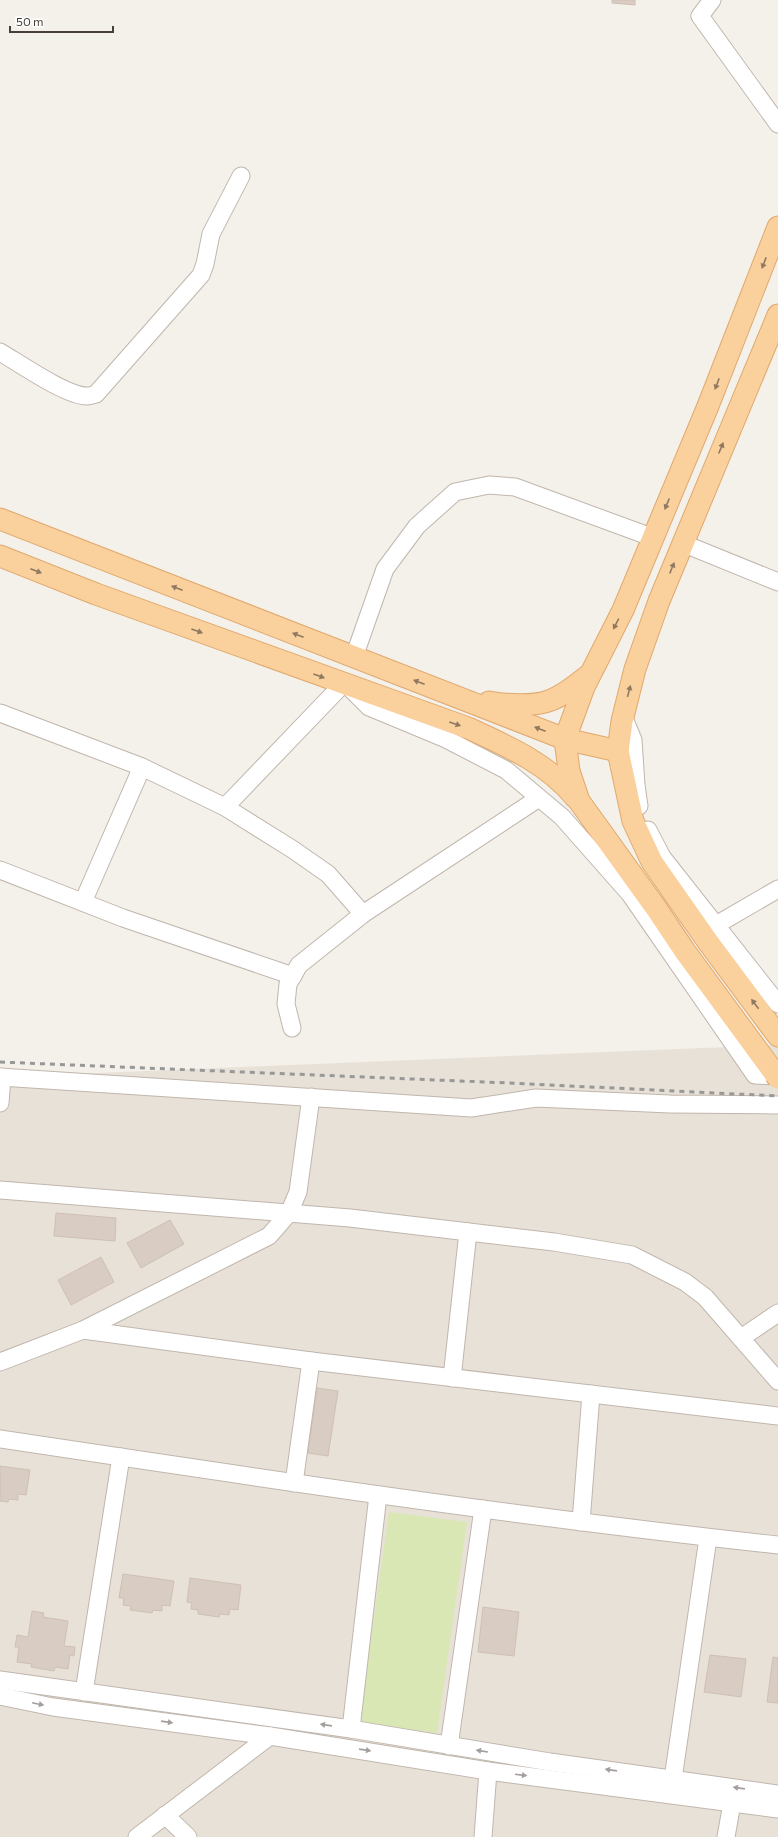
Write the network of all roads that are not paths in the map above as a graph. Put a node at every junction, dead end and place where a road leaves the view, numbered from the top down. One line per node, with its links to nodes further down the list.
1 (712, 0): 2 (street)
2 (778, 124)
3 (242, 176): 6 (street)
4 (778, 227): 8 (main road, one-way to 8)
5 (778, 315): 9 (main road, one-way to 5)
6 (0, 352)
7 (0, 519): 12 (main road, one-way to 7)
8 (654, 538): 12 (street); 13 (main road, one-way to 13)
9 (682, 543): 11 (street); 17 (main road, one-way to 9)
10 (0, 556): 14 (main road, one-way to 14)
11 (778, 582)
12 (354, 657): 14 (main road); 15 (main road, one-way to 12)
13 (591, 673): 15 (main road); 18 (main road)
14 (345, 685): 21 (street); 22 (main road, one-way to 22); 23 (street)
15 (462, 698): 18 (main road, one-way to 15)
16 (0, 712): 20 (street)
17 (623, 716): 19 (main road); 28 (street)
18 (565, 739): 19 (main road); 22 (main road)
19 (618, 751): 32 (main road, one-way to 19)
20 (142, 767): 23 (street); 26 (street)
21 (539, 798): 27 (street); 33 (street)
22 (579, 801): 33 (main road)
23 (225, 807): 27 (street)
24 (0, 870): 26 (street)
25 (778, 889): 28 (street)
26 (83, 902): 29 (street)
27 (364, 914): 29 (street)
28 (716, 925): 30 (street)
29 (293, 976): 31 (street)
30 (778, 1004)
31 (292, 1028)
32 (778, 1036)
33 (777, 1076)
34 (1, 1077): 35 (street); 36 (street)
35 (311, 1097): 37 (street); 39 (street)
36 (0, 1104)
37 (778, 1105)
38 (0, 1190): 39 (street)
39 (289, 1213): 40 (street); 42 (street)
40 (468, 1232): 43 (street); 46 (street)
41 (778, 1313): 43 (street)
42 (83, 1330): 44 (street); 45 (street)
43 (740, 1338): 47 (street)
44 (311, 1361): 46 (street); 52 (street)
45 (0, 1362)
46 (452, 1378): 48 (street)
47 (778, 1381)
48 (591, 1394): 49 (street); 55 (street)
49 (778, 1416)
50 (0, 1439): 51 (street)
51 (121, 1457): 52 (street); 59 (street)
52 (294, 1483): 53 (street)
53 (378, 1495): 54 (street); 61 (street)
54 (483, 1509): 55 (street); 63 (street)
55 (581, 1522): 56 (street)
56 (708, 1538): 57 (street); 65 (street)
57 (778, 1545)
58 (0, 1680): 59 (street)
59 (84, 1692): 61 (street, one-way to 59)
60 (0, 1696): 62 (street, one-way to 62)
61 (351, 1729): 63 (street)
62 (270, 1736): 64 (street, one-way to 64); 69 (street)
63 (449, 1746): 65 (street, one-way to 63)
64 (488, 1771): 67 (street, one-way to 67); 72 (street)
65 (673, 1779): 66 (street, one-way to 65)
66 (778, 1794)
67 (732, 1803): 68 (street); 73 (street)
68 (778, 1809)
69 (165, 1815): 70 (street); 71 (street)
70 (136, 1837)
71 (188, 1837)
72 (483, 1837)
73 (726, 1837)

